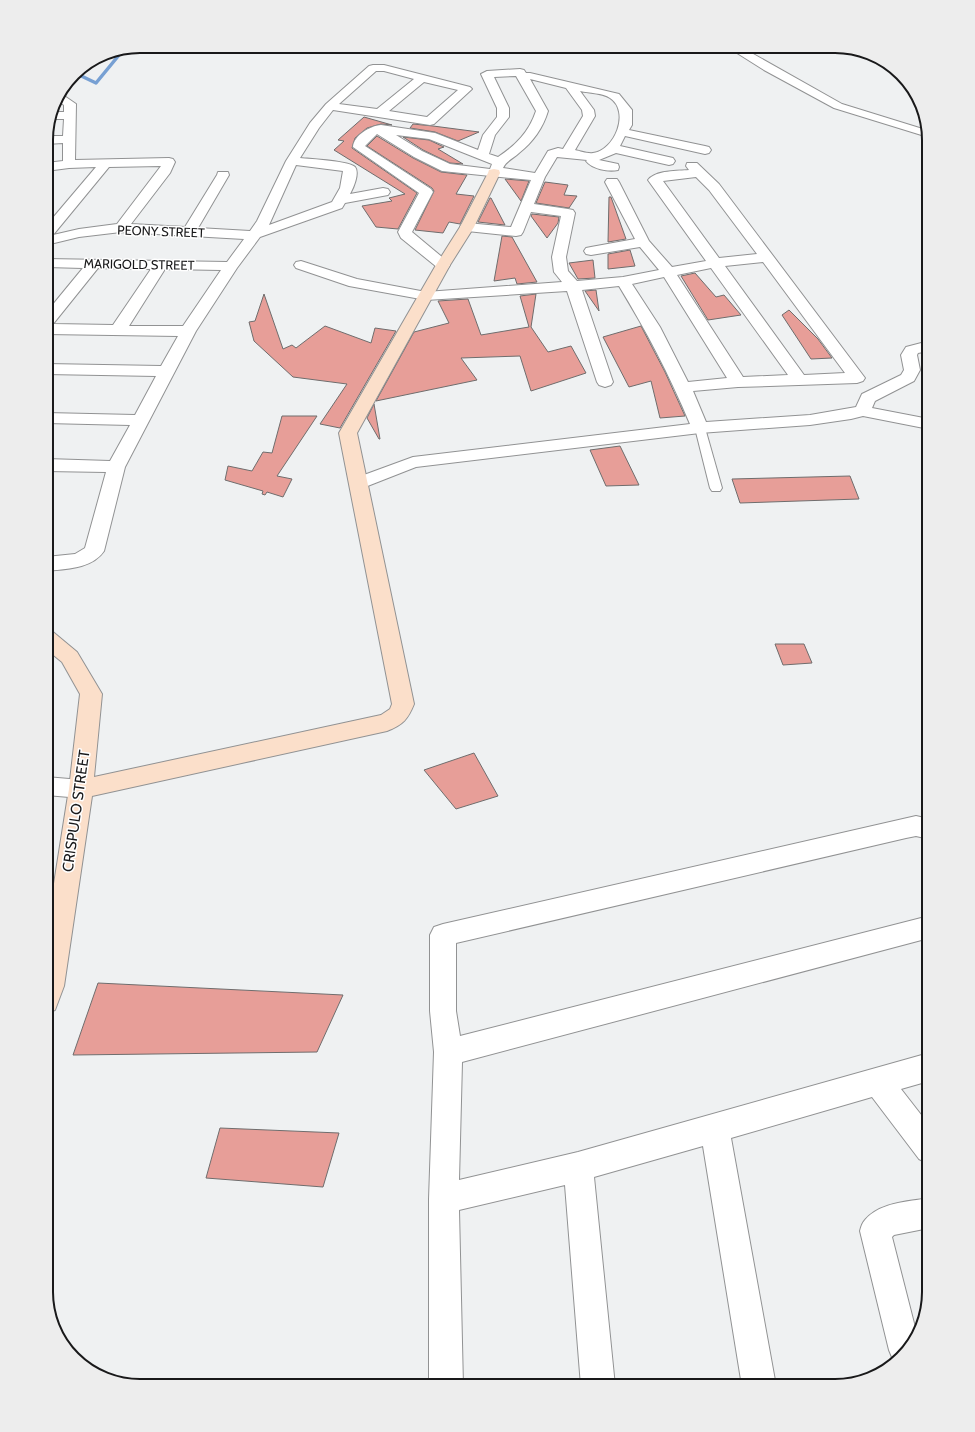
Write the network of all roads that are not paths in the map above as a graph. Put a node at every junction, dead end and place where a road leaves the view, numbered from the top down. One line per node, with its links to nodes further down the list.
1 (743, 53): 13 (street)
2 (760, 53): 10 (street)
3 (422, 78): 6 (street); 7 (street); 7 (street)
4 (571, 86): 12 (street); 18 (street); 19 (street)
5 (63, 99): 8 (street)
6 (330, 106): 7 (street); 22 (street)
7 (380, 113)
8 (71, 115): 9 (street); 14 (street)
9 (57, 116)
10 (920, 125)
11 (378, 129): 20 (street); 28 (street); 49 (street)
12 (622, 132): 16 (street); 17 (street)
13 (921, 132)
14 (69, 139): 15 (street); 25 (street)
15 (53, 140)
16 (612, 148): 21 (street); 23 (street)
17 (705, 150)
18 (567, 153): 19 (street); 21 (street)
19 (552, 154): 30 (street)
20 (482, 156): 28 (street); 28 (street)
21 (595, 157): 27 (street)
22 (292, 161): 33 (street); 39 (street)
23 (669, 161)
24 (106, 163): 25 (street); 35 (street); 37 (street)
25 (69, 164): 26 (street)
26 (53, 166)
27 (613, 167)
28 (496, 169): 30 (street); 36 (street)
29 (223, 175): 38 (street)
30 (539, 177): 34 (street)
31 (612, 182): 41 (street)
32 (383, 192): 33 (street)
33 (342, 200): 39 (street)
34 (526, 207): 36 (street); 53 (street)
35 (53, 227)
36 (467, 227): 49 (street)
37 (121, 228): 38 (street, PEONY STREET); 40 (street, PEONY STREET)
38 (190, 232): 39 (street, PEONY STREET)
39 (253, 235): 50 (street)
40 (53, 240)
41 (643, 242): 42 (street); 51 (street)
42 (592, 251)
43 (766, 257): 45 (street); 45 (street); 62 (street)
44 (53, 263): 46 (street, MARIGOLD STREET)
45 (716, 263): 51 (street); 62 (street)
46 (94, 264): 47 (street, MARIGOLD STREET); 55 (street)
47 (161, 265): 50 (street, MARIGOLD STREET); 57 (street)
48 (301, 265): 54 (street)
49 (443, 265): 54 (street)
50 (231, 266): 58 (street)
51 (669, 273): 52 (street); 64 (street)
52 (623, 281): 53 (street); 65 (street)
53 (573, 286): 54 (street); 63 (street)
54 (426, 296): 73 (street)
55 (53, 314)
56 (53, 329): 57 (street)
57 (118, 330): 58 (street)
58 (188, 331): 61 (street)
59 (922, 348): 66 (street)
60 (53, 369): 61 (street)
61 (168, 371): 68 (street)
62 (800, 381): 64 (street)
63 (605, 382)
64 (738, 382): 65 (street)
65 (684, 387): 70 (street)
66 (863, 410): 69 (street); 70 (street)
67 (53, 418): 68 (street)
68 (142, 420): 72 (street)
69 (922, 423)
70 (700, 428): 73 (street); 74 (lane)
71 (53, 465): 72 (street)
72 (116, 467): 75 (street)
73 (359, 483): 78 (street)
74 (716, 488)
75 (53, 563)
76 (53, 643): 78 (street, CRISPULO STREET)
77 (53, 787): 78 (street)
78 (81, 789): 81 (street, CRISPULO STREET)
79 (922, 826): 82 (street)
80 (922, 929): 82 (street)
81 (53, 973)
82 (448, 1052): 88 (street)
83 (922, 1070): 84 (street)
84 (878, 1082): 85 (street); 86 (street)
85 (715, 1128): 87 (street); 93 (street)
86 (922, 1140)
87 (578, 1167): 88 (street); 92 (street)
88 (444, 1199): 91 (street)
89 (922, 1214): 90 (street)
90 (904, 1345)
91 (446, 1379)
92 (597, 1379)
93 (759, 1379)

